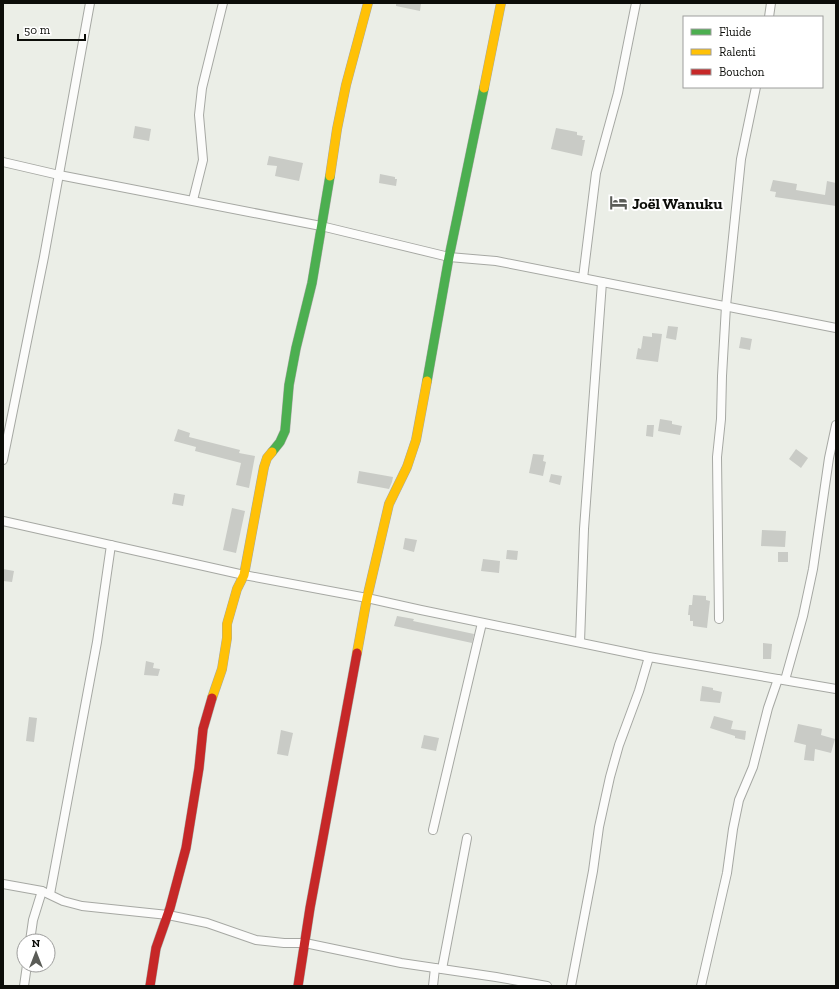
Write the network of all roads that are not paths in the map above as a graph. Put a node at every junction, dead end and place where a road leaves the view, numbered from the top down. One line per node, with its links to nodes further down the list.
1 (90, 3): 10 (street)
2 (223, 3): 11 (street)
3 (368, 3): 12 (street)
4 (501, 3): 13 (street)
5 (636, 3): 14 (street)
6 (771, 3): 7 (street)
7 (769, 16)
8 (756, 88): 16 (street)
9 (3, 162): 10 (street)
10 (59, 175): 11 (street); 19 (street)
11 (193, 200): 12 (street)
12 (321, 226): 13 (street); 22 (street)
13 (449, 257): 14 (street); 23 (street)
14 (583, 278): 15 (street)
15 (602, 282): 16 (street); 26 (street)
16 (726, 306): 17 (street); 24 (street)
17 (836, 328)
18 (836, 425): 28 (street)
19 (3, 460)
20 (3, 521): 21 (street)
21 (112, 545): 22 (street); 33 (street)
22 (244, 575): 23 (street); 34 (street)
23 (367, 598): 25 (street); 36 (street)
24 (719, 619)
25 (482, 623): 26 (street); 30 (street)
26 (580, 642): 27 (street)
27 (649, 657): 28 (street); 44 (street)
28 (782, 679): 29 (street); 45 (street)
29 (836, 689)
30 (433, 830)
31 (467, 838): 37 (street)
32 (3, 884): 33 (street)
33 (46, 892): 34 (street); 35 (street)
34 (168, 915): 36 (street); 40 (street)
35 (31, 933)
36 (305, 943): 37 (street); 41 (street)
37 (439, 969): 42 (street); 43 (street)
38 (26, 973): 39 (street)
39 (24, 986)
40 (150, 986)
41 (298, 986)
42 (432, 986)
43 (548, 986)
44 (571, 986)
45 (701, 986)

